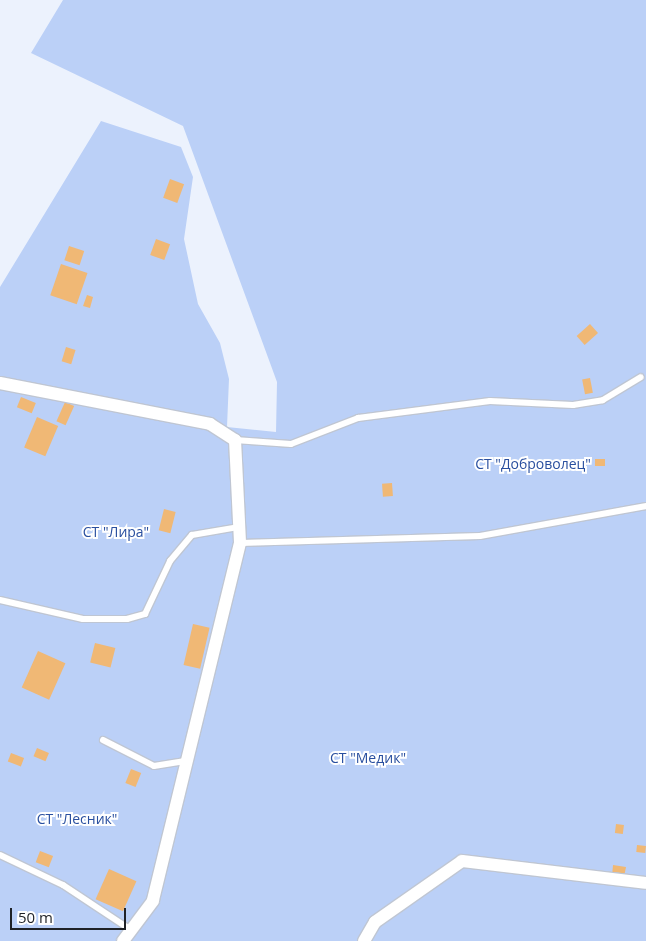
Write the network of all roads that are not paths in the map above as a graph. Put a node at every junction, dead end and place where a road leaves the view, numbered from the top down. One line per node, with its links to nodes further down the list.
1 (641, 377): 3 (lane)
2 (0, 383): 3 (street)
3 (235, 440): 5 (street)
4 (646, 506): 6 (lane)
5 (239, 527): 6 (street); 7 (lane)
6 (240, 543): 9 (street)
7 (0, 600)
8 (103, 740): 9 (lane)
9 (187, 762): 12 (street)
10 (0, 855): 12 (lane)
11 (646, 883): 14 (street)
12 (131, 930): 13 (street)
13 (123, 941)
14 (364, 941)

